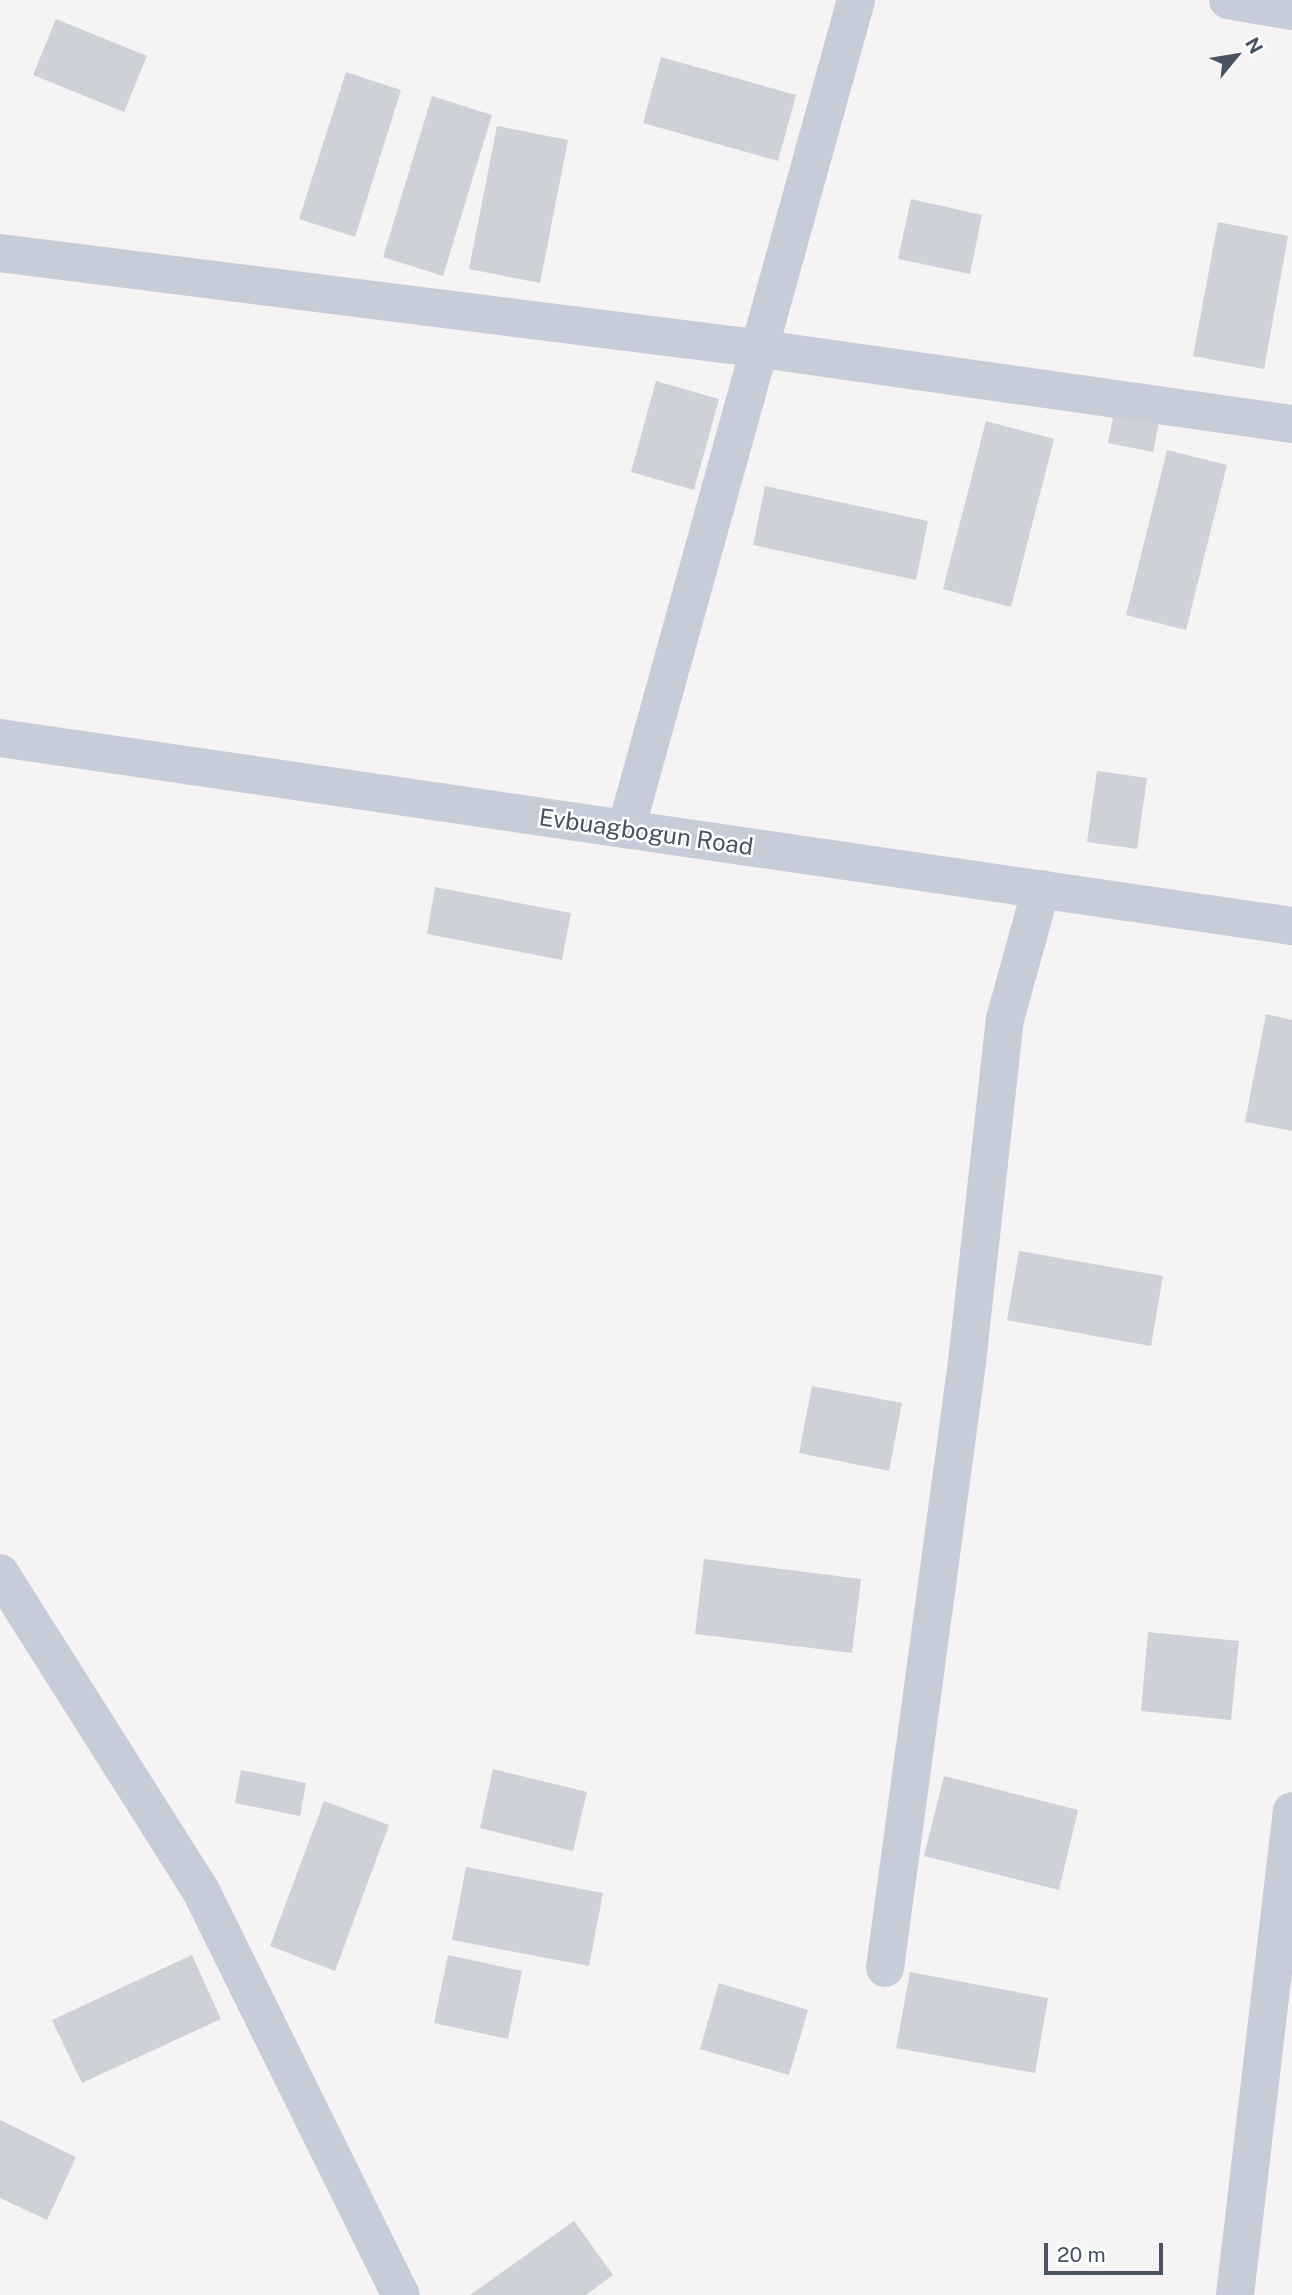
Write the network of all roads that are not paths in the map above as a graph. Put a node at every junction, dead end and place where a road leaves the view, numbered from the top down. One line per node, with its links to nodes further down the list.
1 (856, 0): 5 (street)
2 (1228, 0): 3 (street)
3 (1292, 11)
4 (0, 253): 5 (street)
5 (762, 349): 6 (street); 8 (street)
6 (1292, 424)
7 (0, 738): 8 (street, Evbuagbogun Road)
8 (626, 829): 9 (street, Evbuagbogun Road)
9 (1041, 889): 10 (street, Evbuagbogun Road); 13 (street)
10 (1292, 926)
11 (0, 1573): 14 (street)
12 (1292, 1811): 15 (street)
13 (885, 1968)
14 (401, 2295)
15 (1235, 2295)

